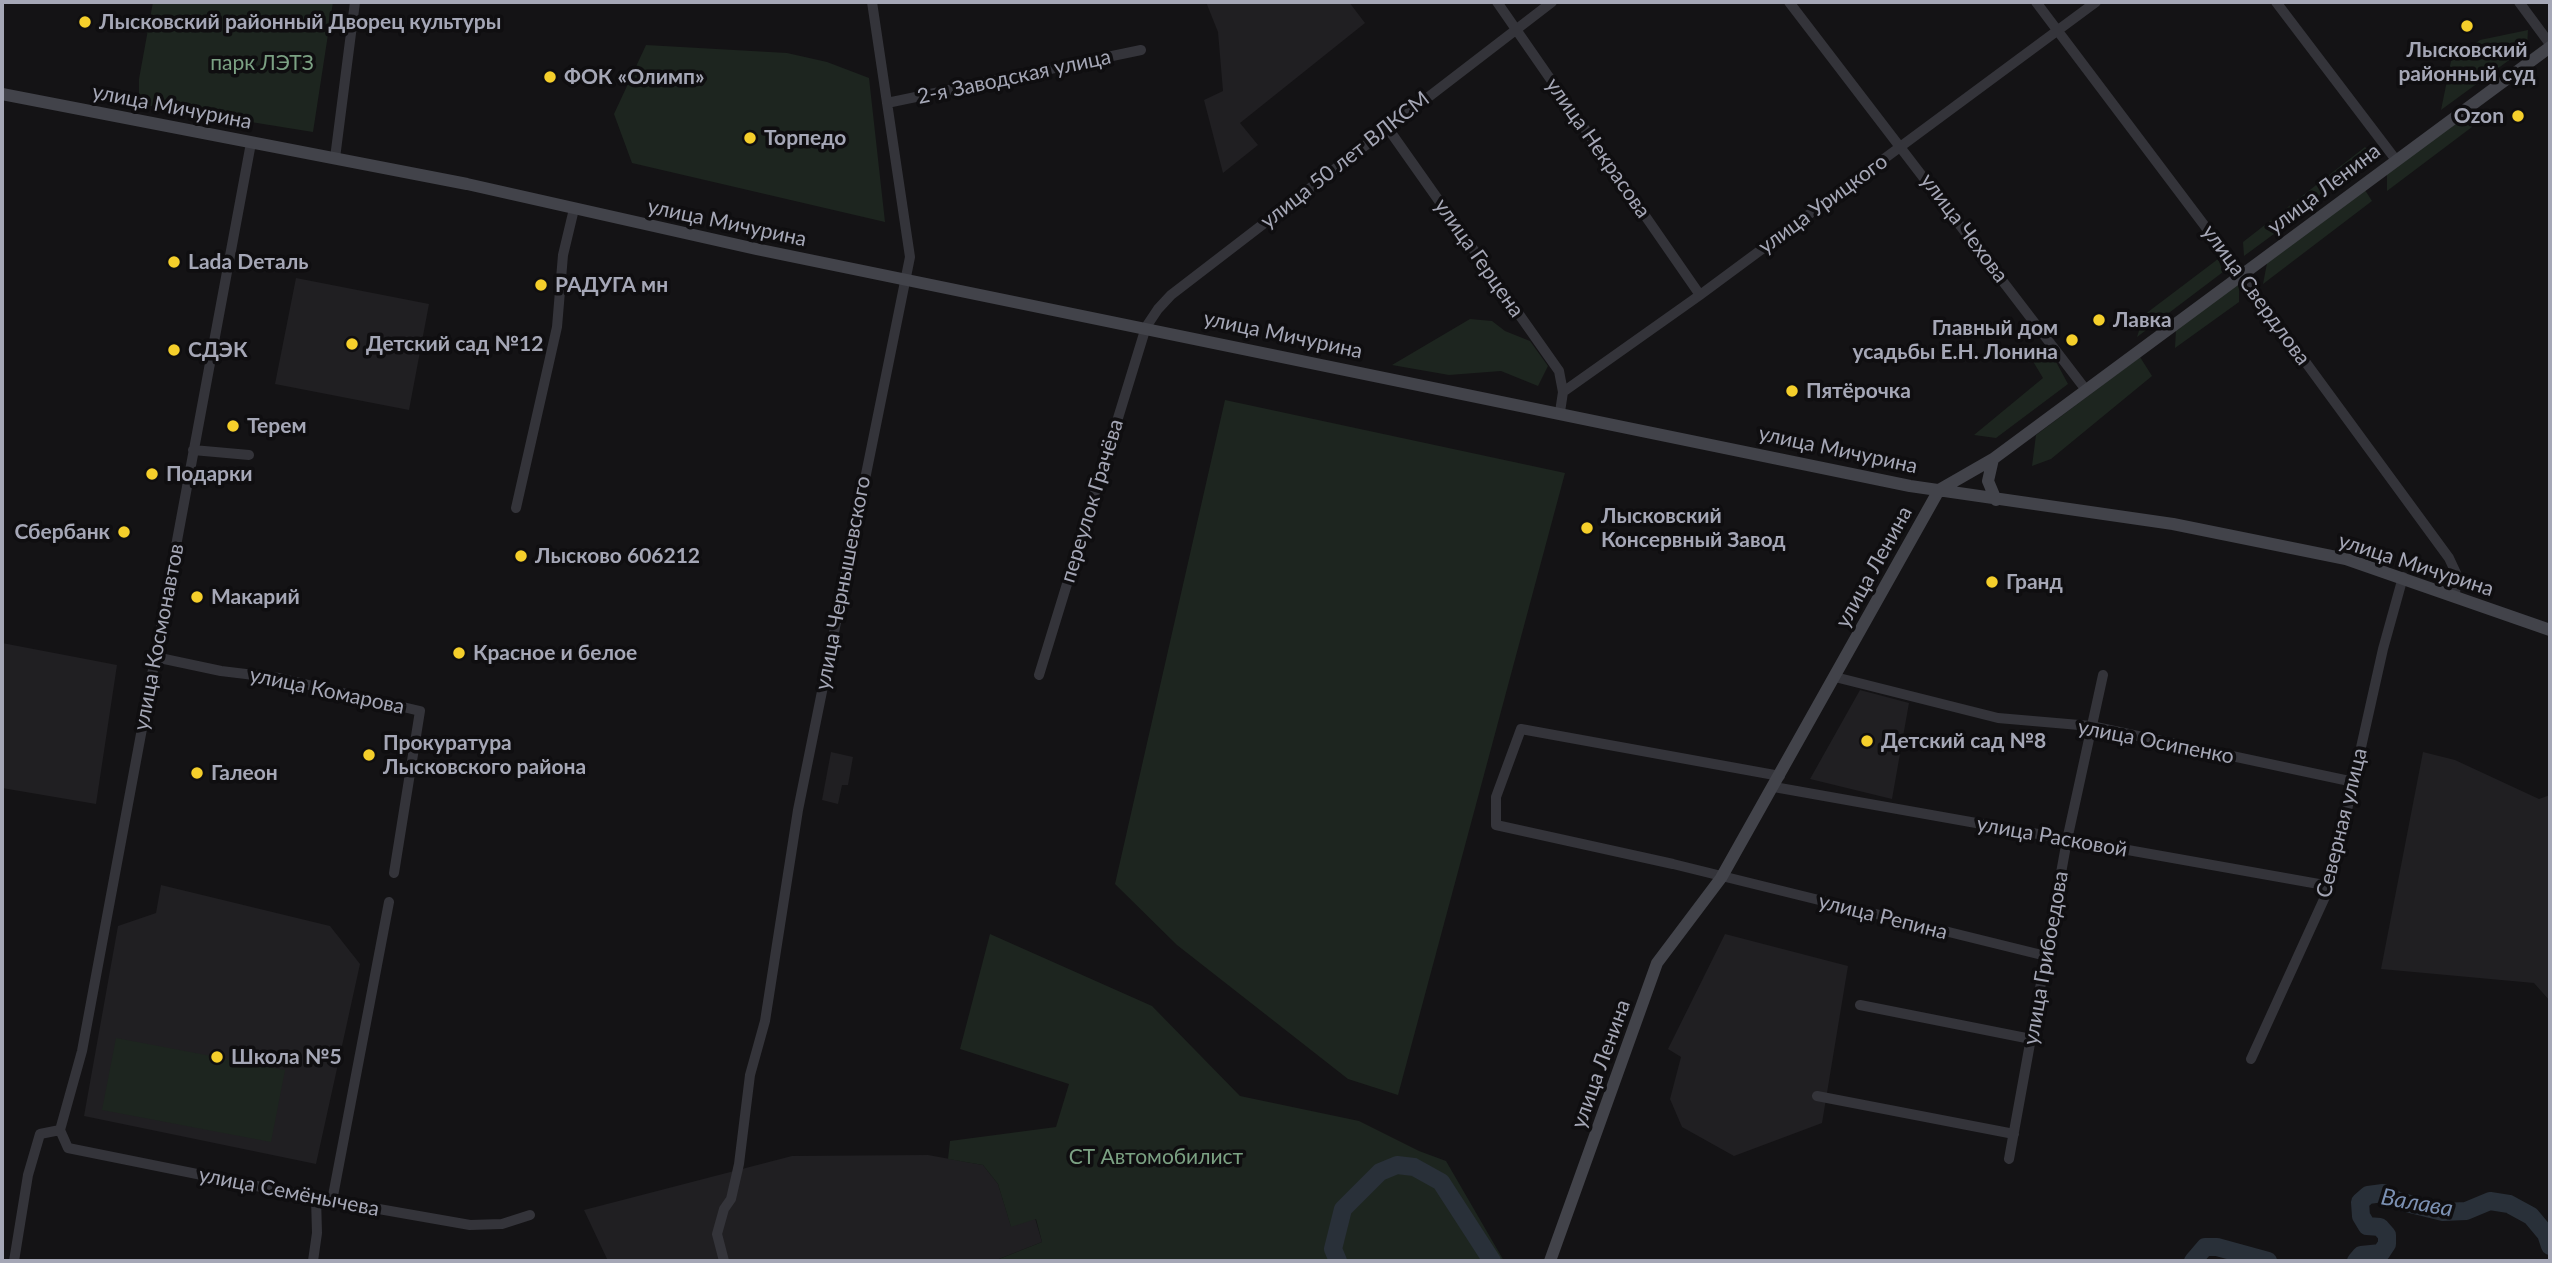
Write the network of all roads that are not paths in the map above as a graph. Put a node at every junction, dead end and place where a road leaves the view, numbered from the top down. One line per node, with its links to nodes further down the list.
1 (355, 2): 19 (street)
2 (872, 2): 15 (street, улица Чернышевского)
3 (1497, 2): 10 (street, улица Некрасова)
4 (1552, 2): 10 (street, улица 50 лет ВЛКСМ)
5 (1789, 2): 18 (street, улица Чехова)
6 (2036, 2): 11 (street, улица Свердлова)
7 (2096, 2): 11 (street, улица Урицкого)
8 (2276, 2): 20 (street)
9 (2519, 2): 12 (street)
10 (1516, 29): 16 (street, улица 50 лет ВЛКСМ); 24 (street, улица Некрасова)
11 (2057, 30): 18 (street, улица Урицкого); 22 (street, улица Свердлова)
12 (2550, 46): 20 (main road, улица Ленина)
13 (1141, 50): 15 (street, 2-я Заводская улица)
14 (2, 94): 17 (main road, улица Мичурина)
15 (887, 103): 23 (street, улица Чернышевского)
16 (1387, 127): 25 (street, улица 50 лет ВЛКСМ); 27 (street, улица Герцена)
17 (251, 142): 19 (main road, улица Мичурина); 29 (street, улица Космонавтов)
18 (1902, 146): 24 (street, улица Урицкого); 26 (street, улица Чехова)
19 (335, 158): 21 (main road, улица Мичурина)
20 (2396, 160): 22 (main road, улица Ленина)
21 (574, 209): 23 (main road, улица Мичурина); 34 (street)
22 (2241, 274): 26 (main road, улица Ленина); 36 (street, улица Свердлова)
23 (904, 278): 25 (main road, улица Мичурина); 64 (street, улица Чернышевского)
24 (1700, 295): 27 (street, улица Урицкого)
25 (1146, 327): 28 (main road, улица Мичурина); 40 (street, переулок Грачёва)
26 (2086, 390): 31 (main road, улица Ленина)
27 (1563, 392): 28 (street)
28 (1560, 412): 32 (main road, улица Мичурина)
29 (193, 450): 30 (street); 38 (street, улица Космонавтов)
30 (249, 455)
31 (1993, 459): 32 (main road, улица Ленина); 33 (main road)
32 (1939, 490): 33 (main road, улица Мичурина); 41 (main road, улица Ленина)
33 (1996, 500): 35 (main road, улица Мичурина)
34 (516, 508)
35 (2403, 577): 36 (main road, улица Мичурина); 45 (street, Северная улица)
36 (2455, 597): 37 (main road, улица Мичурина)
37 (2550, 630)
38 (155, 657): 47 (street, улица Комарова); 56 (street, улица Космонавтов)
39 (2103, 675): 42 (street, улица Грибоедова)
40 (1039, 676)
41 (1835, 677): 42 (street, улица Осипенко); 44 (main road, улица Ленина)
42 (2091, 726): 45 (street, улица Осипенко); 46 (street, улица Грибоедова)
43 (1521, 729): 44 (street, улица Расковой); 48 (street, улица Репина)
44 (1777, 781): 46 (street, улица Расковой); 48 (main road, улица Ленина)
45 (2354, 782): 49 (street, Северная улица)
46 (2067, 839): 49 (street, улица Расковой); 51 (street, улица Грибоедова)
47 (394, 873)
48 (1721, 878): 51 (street, улица Репина); 65 (main road, улица Ленина)
49 (2330, 886): 54 (street, Северная улица)
50 (388, 902): 60 (street)
51 (2046, 956): 53 (street, улица Грибоедова)
52 (1860, 1005): 53 (street)
53 (2031, 1039): 57 (street, улица Грибоедова)
54 (2251, 1059)
55 (1817, 1096): 57 (street)
56 (60, 1130): 59 (street, улица Семёнычева); 62 (street)
57 (2014, 1134): 58 (street, улица Грибоедова)
58 (2009, 1159)
59 (316, 1198): 60 (street, улица Семёнычева); 63 (street)
60 (332, 1201): 61 (street, улица Семёнычева)
61 (530, 1215)
62 (14, 1261)
63 (313, 1261)
64 (724, 1261)
65 (1550, 1261)

